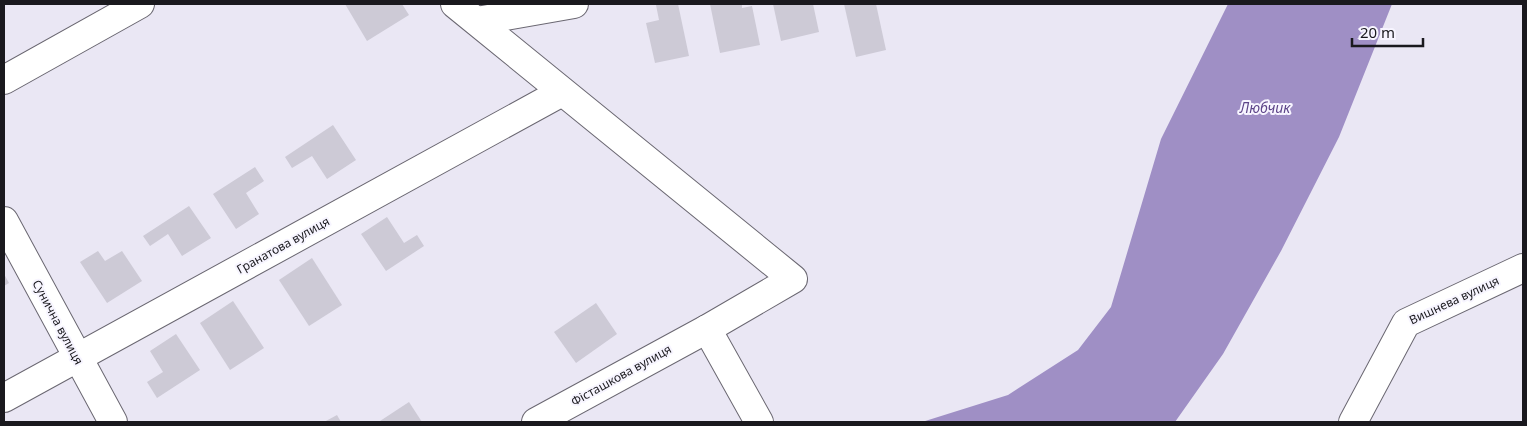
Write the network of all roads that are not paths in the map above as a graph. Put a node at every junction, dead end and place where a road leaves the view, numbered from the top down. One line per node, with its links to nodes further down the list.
1 (140, 4): 5 (street)
2 (455, 4): 4 (street)
3 (574, 4): 4 (street)
4 (477, 21): 6 (street)
5 (4, 80)
6 (562, 92): 9 (street, Фісташкова вулиця); 10 (street, Гранатова вулиця)
7 (4, 221): 10 (street, Сунична вулиця)
8 (1523, 268): 15 (street, Вишнева вулиця)
9 (707, 329): 13 (street, Фісташкова вулиця); 14 (street)
10 (78, 357): 11 (street, Гранатова вулиця); 12 (street, Сунична вулиця)
11 (4, 398)
12 (113, 422)
13 (536, 422)
14 (758, 422)
15 (1353, 422)

